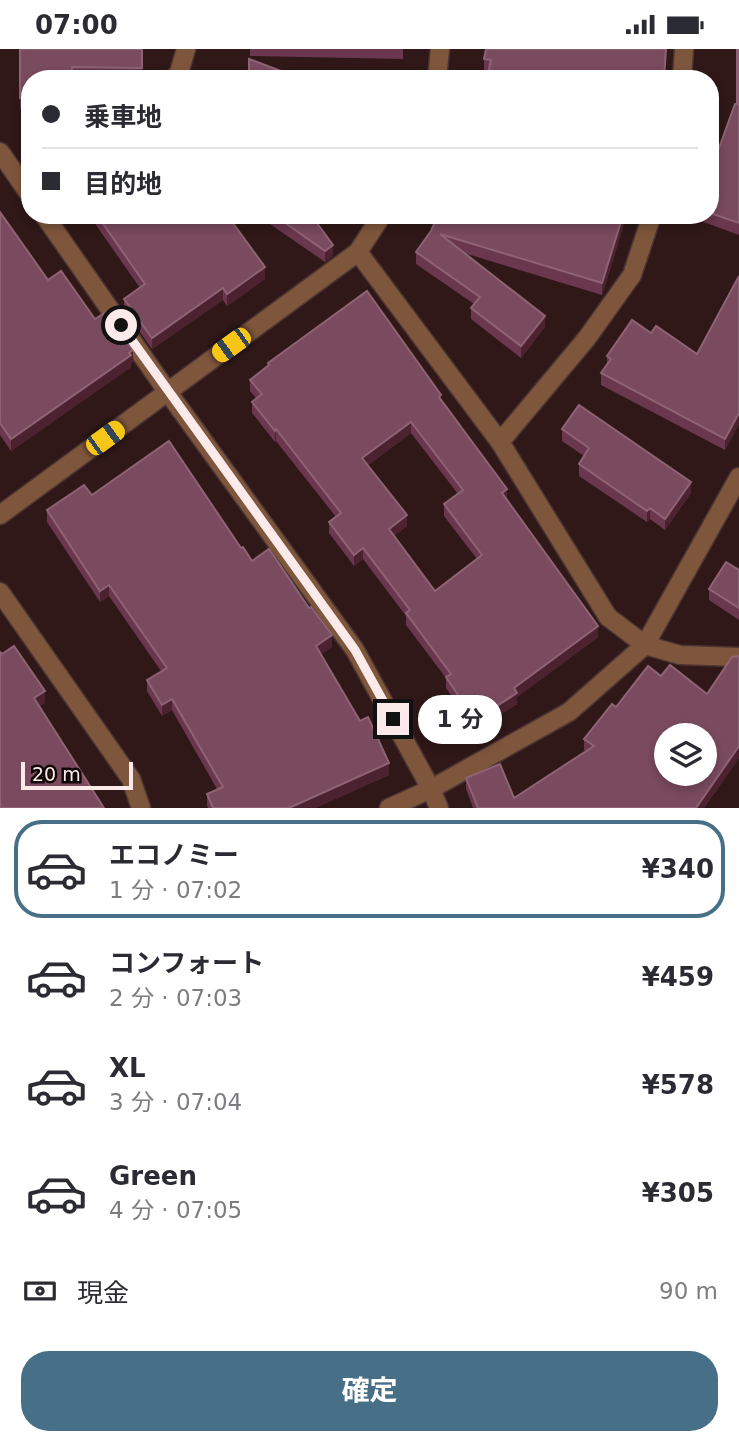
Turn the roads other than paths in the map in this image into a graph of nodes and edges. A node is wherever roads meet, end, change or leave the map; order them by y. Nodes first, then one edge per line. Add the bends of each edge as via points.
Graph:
1 (186, 49) edge
2 (440, 49) edge
3 (684, 49) edge
4 (180, 70) edge
5 (438, 70) edge
6 (683, 70) edge
7 (0, 152) edge
8 (21, 182) edge
9 (50, 224) edge
10 (376, 224) edge
11 (649, 224) edge
12 (358, 252) junction
13 (167, 391) junction
14 (500, 442) junction
15 (739, 477) edge
16 (0, 515) edge
17 (0, 592) edge
18 (645, 645) junction
19 (739, 657) edge
20 (431, 789) junction
21 (141, 808) edge
22 (389, 808) edge
23 (439, 808) edge

1 - 4 street
2 - 5 street
3 - 6 street
7 - 8 street
9 - 13 street
10 - 12 street
11 - 14 street via 632,275 587,338
12 - 13 street
12 - 14 street
13 - 16 street
13 - 20 street via 355,650
14 - 18 street via 608,617
15 - 18 street
17 - 21 street via 131,779
18 - 19 street via 680,655
18 - 20 street via 569,712
20 - 22 street
20 - 23 street

